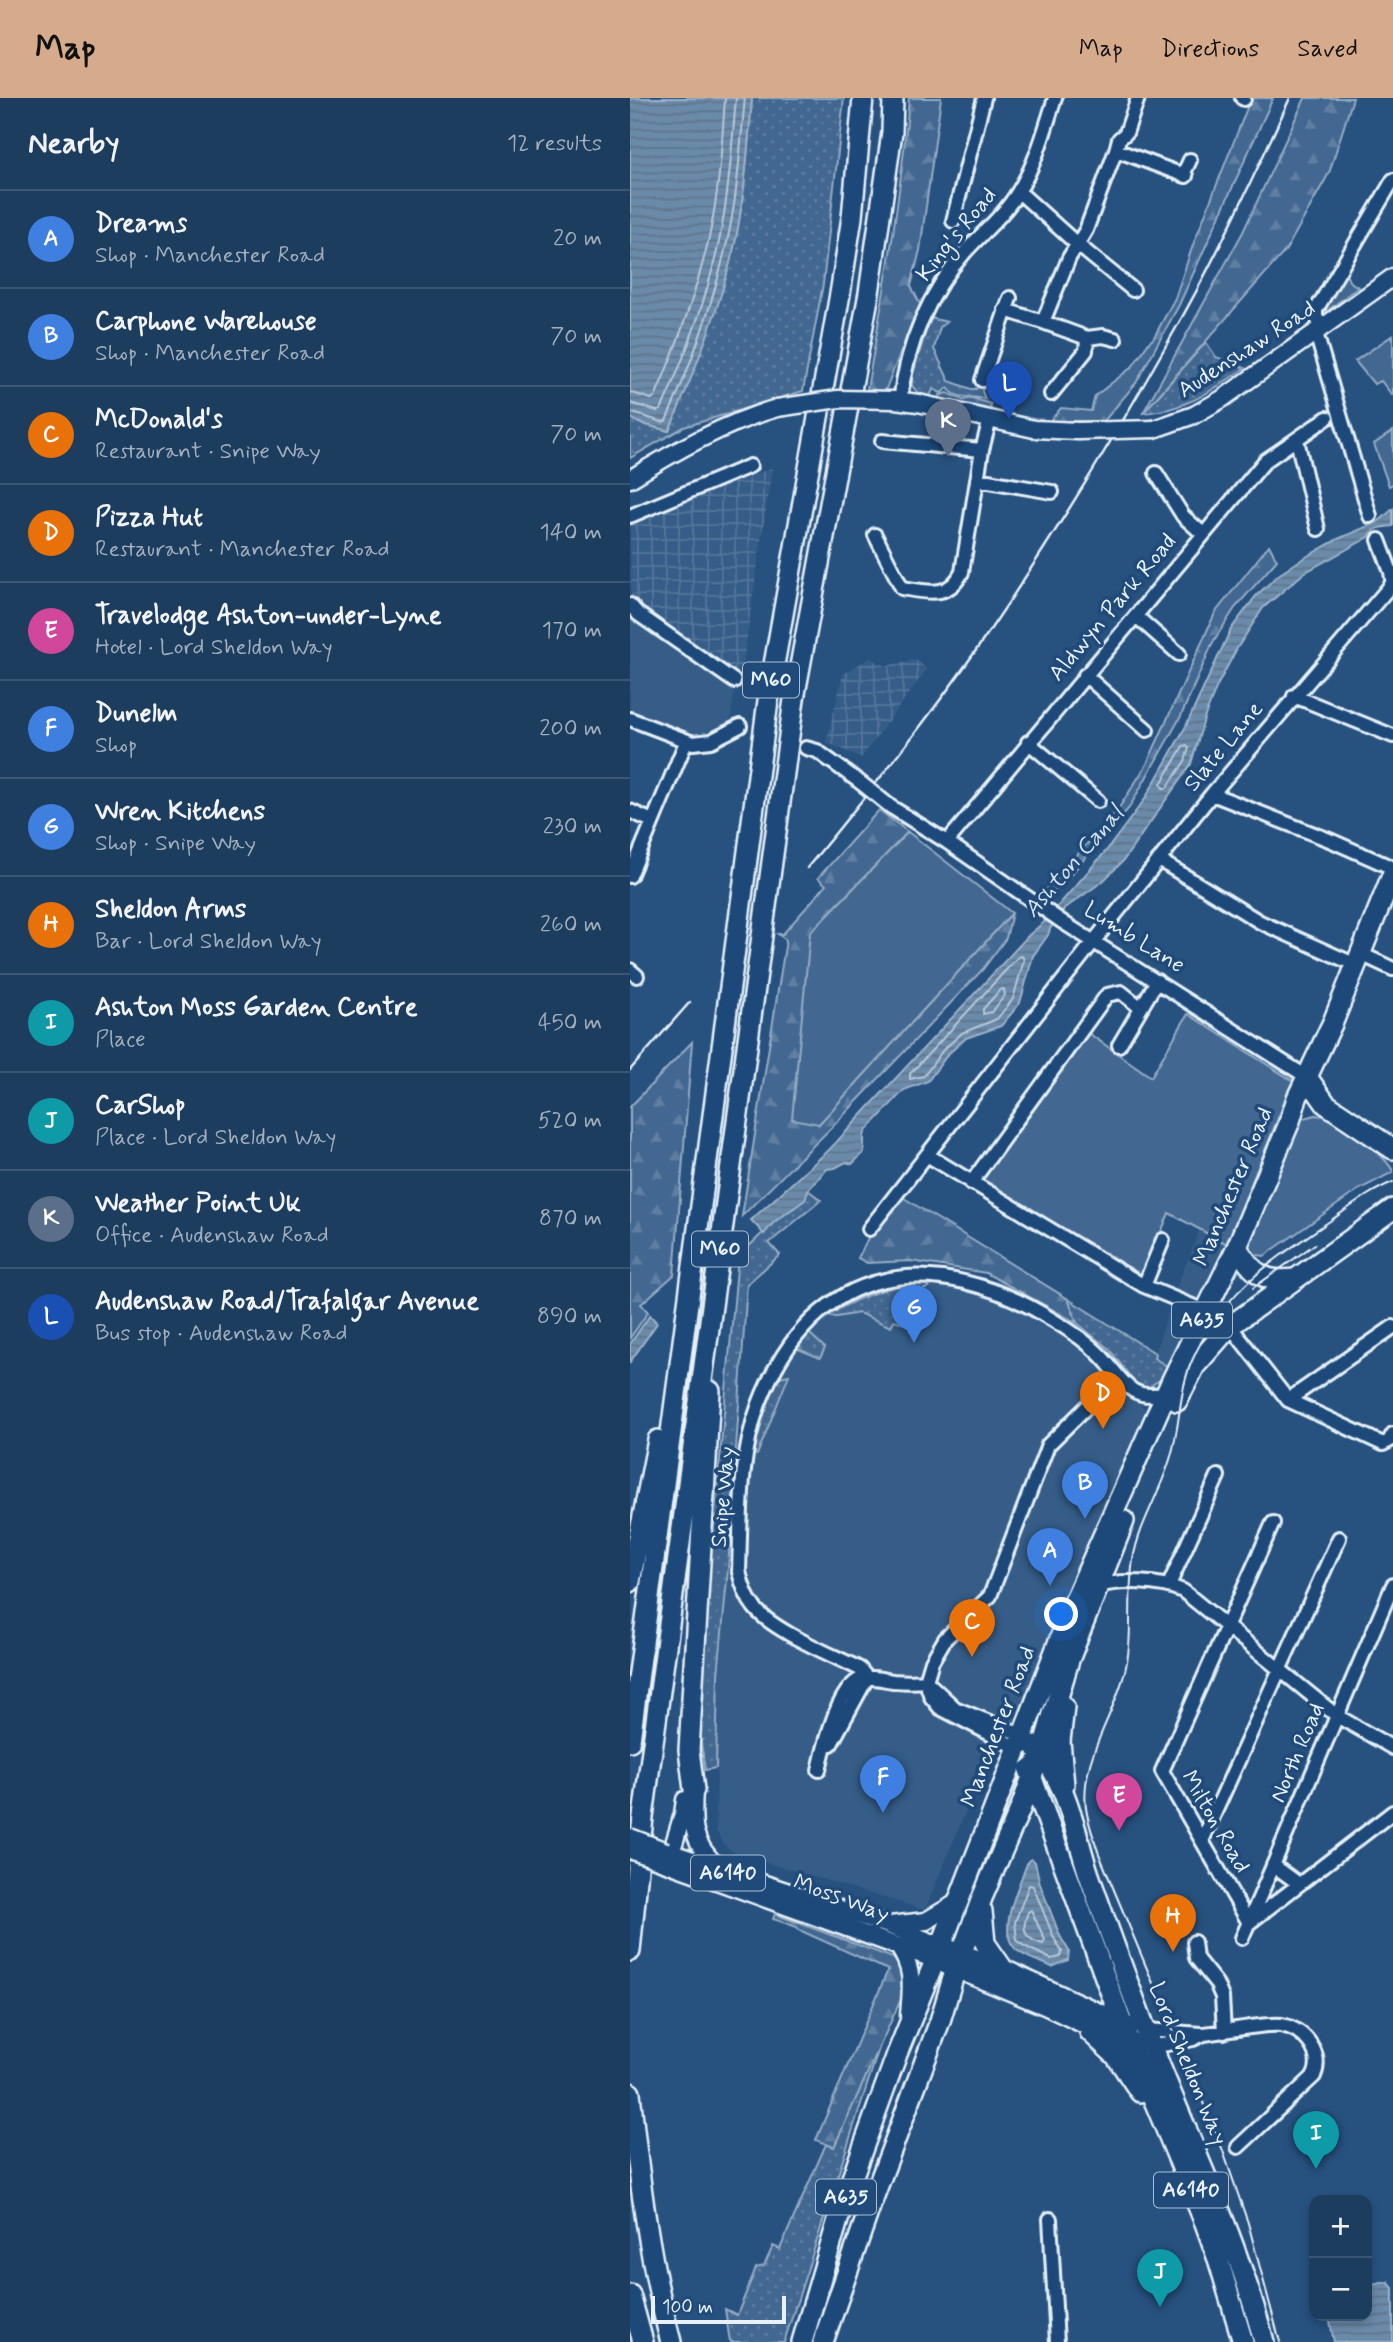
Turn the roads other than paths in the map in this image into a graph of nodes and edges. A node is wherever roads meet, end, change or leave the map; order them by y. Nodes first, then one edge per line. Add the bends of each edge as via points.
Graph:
1 (863, 98) edge
2 (893, 98) edge
3 (984, 98) edge
4 (1055, 98) edge
5 (1138, 98) edge
6 (1114, 155) junction
7 (1190, 160) dead end
8 (1393, 180) edge
9 (1019, 192) junction
10 (953, 221) dead end
11 (1078, 245) junction
12 (1393, 277) edge
13 (1133, 290) dead end
14 (1044, 322) junction
15 (1319, 330) junction
16 (1087, 338) junction
17 (1115, 339) dead end
18 (982, 380) dead end
19 (1051, 394) dead end
20 (897, 401) junction
21 (1327, 418) dead end
22 (990, 419) junction
23 (1297, 440) junction
24 (882, 441) dead end
25 (982, 450) junction
26 (750, 466) dead end
27 (1156, 473) dead end
28 (630, 479) edge
29 (977, 479) junction
30 (1052, 492) dead end
31 (630, 516) edge
32 (1370, 516) dead end
33 (1318, 529) dead end
34 (1203, 534) junction
35 (875, 535) dead end
36 (1379, 540) dead end
37 (1392, 578) edge
38 (630, 605) edge
39 (1136, 616) junction
40 (1179, 654) dead end
41 (1085, 675) junction
42 (734, 681) dead end
43 (1294, 696) junction
44 (630, 719) edge
45 (740, 726) dead end
46 (1147, 730) dead end
47 (1393, 736) edge
48 (686, 742) junction
49 (1028, 742) junction
50 (806, 748) dead end
51 (1212, 794) junction
52 (1098, 801) dead end
53 (630, 811) edge
54 (652, 821) junction
55 (947, 842) junction
56 (1159, 860) junction
57 (1393, 871) edge
58 (630, 876) edge
59 (1094, 941) junction
60 (1358, 959) junction
61 (1393, 969) edge
62 (1157, 981) junction
63 (1142, 1007) junction
64 (1119, 1045) dead end
65 (1307, 1077) junction
66 (1326, 1104) junction
67 (1290, 1121) junction
68 (1393, 1149) edge
69 (927, 1155) junction
70 (971, 1183) junction
71 (1393, 1209) edge
72 (869, 1229) dead end
73 (1163, 1240) dead end
74 (1237, 1247) junction
75 (694, 1264) junction
76 (1295, 1279) junction
77 (1144, 1286) junction
78 (713, 1306) junction
79 (1207, 1312) junction
80 (1230, 1326) junction
81 (1393, 1327) edge
82 (1117, 1377) junction
83 (1166, 1393) junction
84 (1288, 1399) junction
85 (1391, 1437) edge
86 (1218, 1476) dead end
87 (1273, 1523) dead end
88 (1339, 1538) dead end
89 (1111, 1551) junction
90 (1121, 1582) junction
91 (630, 1583) edge
92 (1170, 1585) junction
93 (1393, 1585) edge
94 (1096, 1587) junction
95 (1228, 1626) junction
96 (1069, 1660) junction
97 (1280, 1668) junction
98 (867, 1678) junction
99 (926, 1681) junction
100 (1063, 1706) joint
101 (1337, 1716) junction
102 (630, 1741) edge
103 (1027, 1744) junction
104 (1393, 1748) edge
105 (1032, 1775) junction
106 (690, 1790) junction
107 (1065, 1793) junction
108 (1393, 1812) edge
109 (630, 1837) edge
110 (1202, 1841) junction
111 (630, 1850) edge
112 (667, 1857) junction
113 (1273, 1865) junction
114 (723, 1871) junction
115 (1299, 1884) junction
116 (982, 1898) junction
117 (958, 1902) junction
118 (1249, 1923) junction
119 (888, 1925) junction
120 (1242, 1938) dead end
121 (1194, 1942) dead end
122 (898, 1945) junction
123 (630, 1951) edge
124 (938, 1953) junction
125 (959, 1961) junction
126 (1004, 1970) junction
127 (1108, 1984) junction
128 (1079, 2013) junction
129 (909, 2022) junction
130 (1224, 2032) junction
131 (1138, 2038) junction
132 (630, 2094) edge
133 (1169, 2140) junction
134 (1238, 2147) dead end
135 (1050, 2219) dead end
136 (630, 2295) edge
137 (827, 2340) edge
138 (643, 2342) edge
139 (671, 2342) edge
140 (802, 2342) edge
141 (1057, 2342) edge
142 (1243, 2342) edge
143 (1264, 2342) edge

1 - 75 highway, M60 via 841,289 769,693
2 - 78 highway, M60 via 892,132 856,369 794,699
3 - 10 street
4 - 9 street, King's Road
5 - 6 street
6 - 7 street via 1185,175
6 - 11 street
8 - 15 street via 1316,310
9 - 11 street
9 - 20 street, King's Road via 945,276 910,345
11 - 13 street
11 - 14 street
12 - 15 main road, Audenshaw Road
14 - 16 street
14 - 18 street via 1008,304
15 - 22 main road, Audenshaw Road, bridge via 1222,399 1154,429 1034,429
15 - 32 street
16 - 17 street
16 - 19 street via 1086,351
20 - 22 main road, Audenshaw Road
20 - 28 main road, Audenshaw Road, bridge via 838,400 753,415
21 - 23 street, Aldwyn Park Road
22 - 25 street
23 - 33 street
23 - 34 street, Aldwyn Park Road via 1265,461
24 - 25 street
25 - 29 street
26 - 31 street
27 - 34 street via 1183,516
29 - 30 street
29 - 35 street via 962,572 957,584 946,592 902,588
34 - 39 street, Aldwyn Park Road
36 - 37 street
37 - 43 street, Slate Lane
38 - 42 street
39 - 40 street
39 - 41 street, Aldwyn Park Road
41 - 46 street
41 - 49 street, Aldwyn Park Road
43 - 47 street
43 - 51 street, Slate Lane
44 - 48 street
45 - 48 street via 711,741
48 - 54 street
49 - 52 street
49 - 55 street, Aldwyn Park Road
50 - 55 street, Lumb Lane, bridge via 817,751
51 - 56 street, Slate Lane
51 - 57 street via 1332,841
53 - 54 street
54 - 58 street
55 - 59 street, Lumb Lane
56 - 59 street, Slate Lane
56 - 60 street via 1260,922
57 - 60 highway, Manchester Road / A635
59 - 62 street, Lumb Lane
59 - 69 street, Slate Lane
60 - 61 street
60 - 65 highway, Manchester Road / A635
62 - 63 street
62 - 65 street, Lumb Lane
63 - 64 street
63 - 70 street via 1121,992 1107,995
65 - 66 highway, Lumb Lane
65 - 67 highway, Manchester Road / A635
66 - 67 highway
66 - 68 highway, Lumb Lane
67 - 74 highway, Manchester Road / A635
69 - 70 street
69 - 72 street, Slate Lane
70 - 77 street
71 - 76 highway, A635
73 - 77 street
74 - 76 highway via 1261,1276
74 - 79 highway, Manchester Road / A635
75 - 91 highway, M60 via 677,1321
75 - 102 highway, M60
76 - 80 highway, A635
77 - 79 street
78 - 106 highway, M60
78 - 123 highway, M60 via 646,1790
79 - 80 highway
79 - 83 highway, Manchester Road / A635
80 - 84 street
80 - 89 highway, Manchester Road / A635 via 1186,1381
81 - 84 street
82 - 83 street, Snipe Way via 1136,1392 1150,1396
82 - 98 street, Snipe Way via 1095,1350 1043,1314 990,1291 937,1276 897,1277 860,1286 820,1312 799,1335 770,1379 747,1446 739,1572 758,1612 860,1669
82 - 99 street via 1048,1445 990,1596 945,1639
83 - 103 highway, Manchester Road / A635 via 1076,1597
84 - 85 street via 1383,1444
86 - 92 street
87 - 95 street
88 - 97 street
89 - 90 street via 1112,1572
89 - 94 highway, Manchester Road / A635
90 - 92 street
90 - 94 street
92 - 95 street
93 - 101 street, North Road
94 - 96 highway, Manchester Road / A635
95 - 97 street
95 - 110 street, Milton Road via 1162,1771
96 - 100 main road
96 - 103 highway, Manchester Road
97 - 101 street
97 - 110 street
98 - 98 street via 842,1721 819,1770 834,1716 851,1687
98 - 99 street, Snipe Way
99 - 103 street via 955,1708
100 - 107 highway via 1060,1741
101 - 104 street
101 - 113 street, North Road
103 - 105 highway, Manchester Road / A635
103 - 107 highway, Lord Sheldon Way / A6140
103 - 117 highway, Manchester Road / A635
105 - 116 highway, Manchester Road / A635
105 - 127 highway, Lord Sheldon Way / A6140
106 - 112 main road
106 - 114 main road via 696,1840
107 - 131 highway, Lord Sheldon Way / A6140
108 - 115 street
109 - 112 main road, Moss Way / A6140, bridge
110 - 118 street, Milton Road
111 - 112 main road, Moss Way / A6140, bridge
112 - 114 main road, Moss Way / A6140
112 - 122 main road, Moss Way / A6140
113 - 115 street
113 - 118 street, North Road
114 - 119 main road, Moss Way / A6140
115 - 118 street
116 - 125 highway, Manchester Road / A635
116 - 126 highway via 985,1942
117 - 119 main road via 926,1921
117 - 124 highway, Manchester Road / A635
118 - 120 street, North Road
119 - 124 main road, Moss Way / A6140
121 - 130 street via 1196,1958 1222,1997
122 - 124 main road, Moss Way / A6140
122 - 129 main road via 912,1974
124 - 125 highway, Moss Way / A6140
124 - 129 highway, Manchester Road / A635
125 - 126 highway, Lord Sheldon Way / A6140
125 - 128 highway, Lord Sheldon Way / A6140
125 - 137 highway, Manchester Road / A635
126 - 128 highway, Lord Sheldon Way / A6140
127 - 128 highway via 1099,1999
127 - 131 highway, Lord Sheldon Way / A6140
128 - 131 highway, Lord Sheldon Way / A6140
128 - 133 highway via 1130,2074
129 - 140 highway, Manchester Road / A635 via 844,2203
130 - 131 street via 1193,2039
130 - 134 street via 1279,2025 1290,2028 1314,2048 1318,2067 1314,2077
131 - 133 highway, Lord Sheldon Way / A6140
131 - 143 highway, Lord Sheldon Way / A6140 via 1187,2129 1240,2265
132 - 139 highway via 641,2201
133 - 142 highway, Lord Sheldon Way / A6140 via 1219,2262
135 - 141 street
136 - 138 highway

